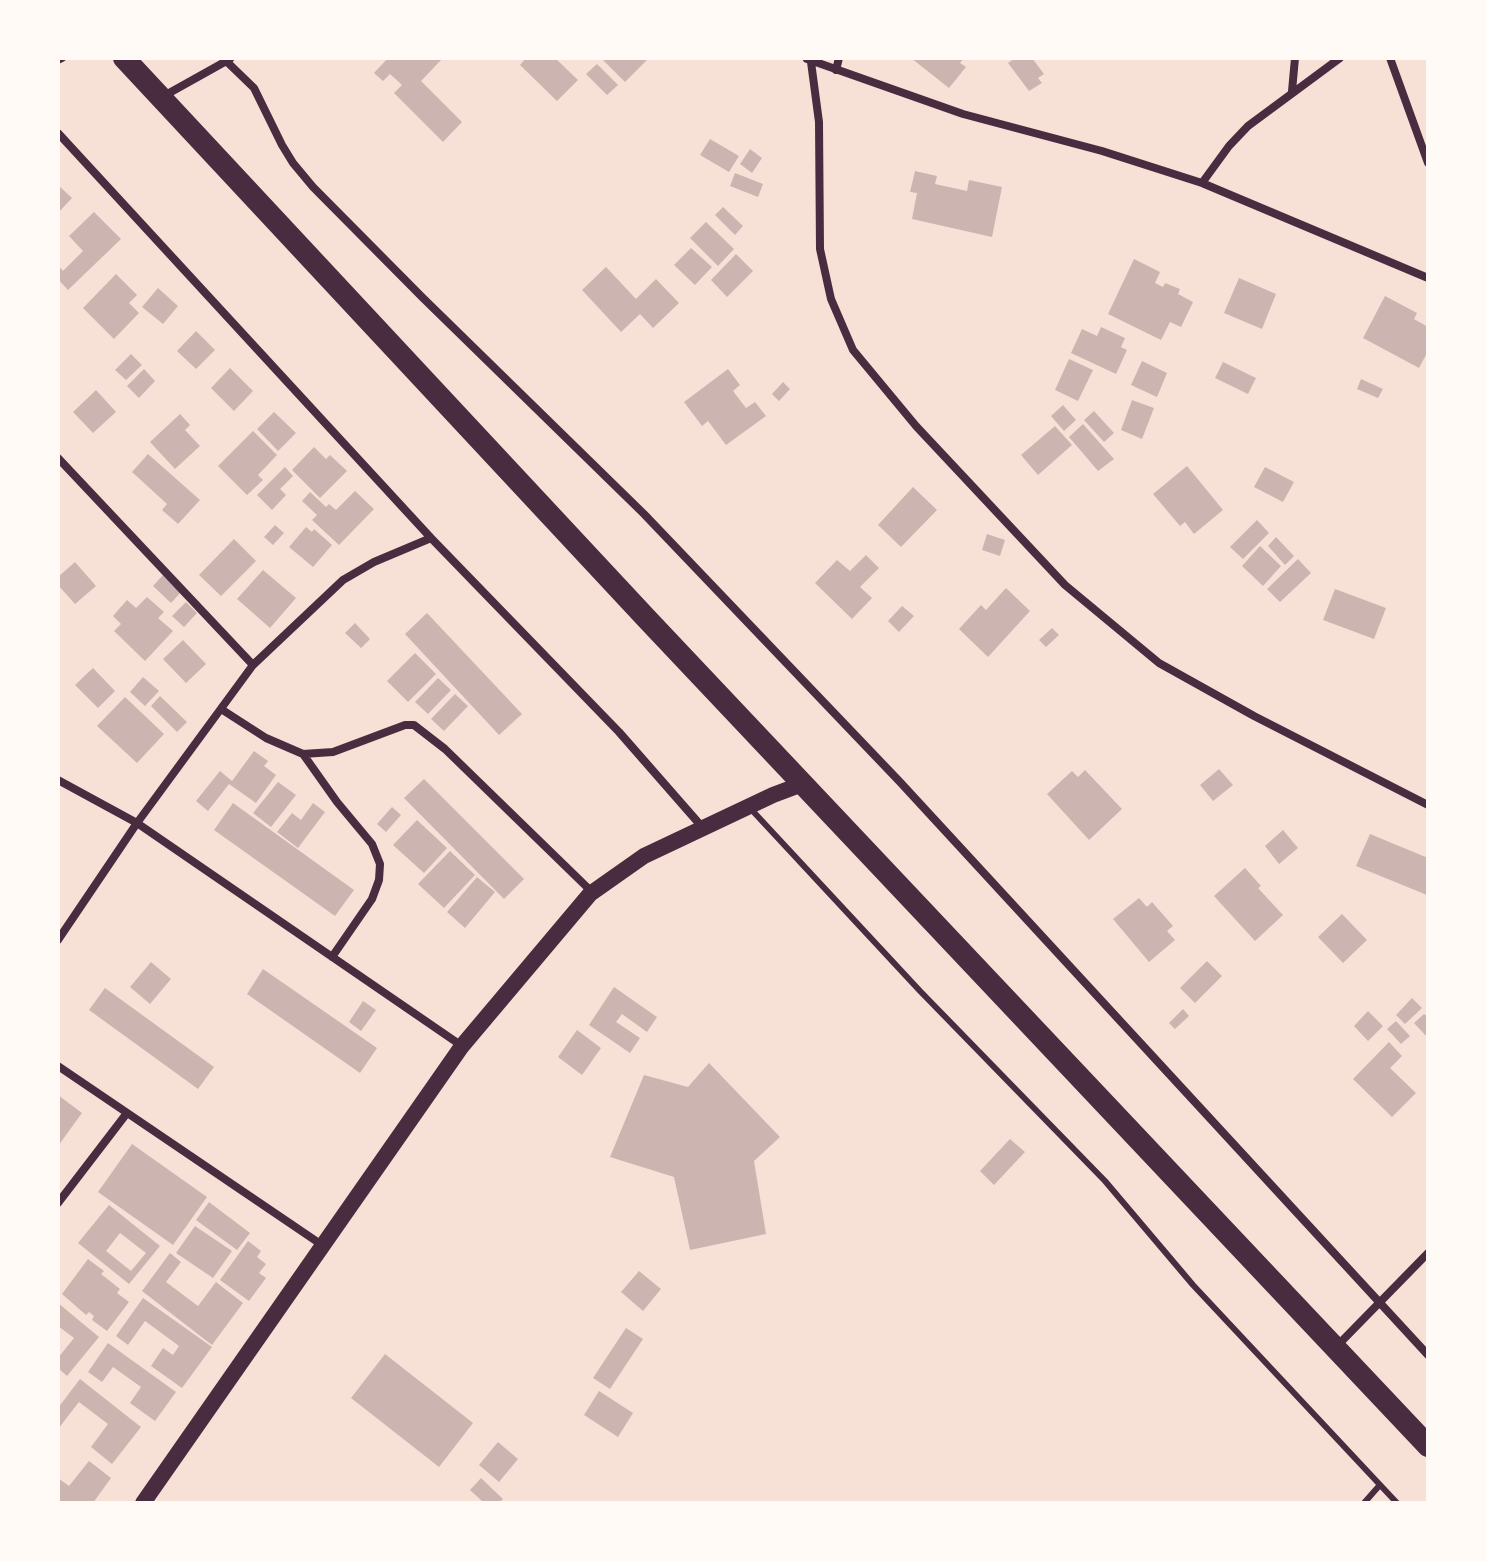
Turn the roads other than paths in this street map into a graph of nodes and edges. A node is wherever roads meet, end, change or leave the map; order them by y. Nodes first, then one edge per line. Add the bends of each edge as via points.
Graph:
1 (124, 58) edge
2 (839, 58) edge
3 (1295, 58) edge
4 (1340, 58) edge
5 (1390, 58) edge
6 (227, 59) edge
7 (808, 60) edge
8 (836, 70) junction
9 (1292, 91) junction
10 (161, 98) junction
11 (58, 133) edge
12 (1428, 163) edge
13 (1202, 183) junction
14 (1428, 278) edge
15 (58, 458) edge
16 (431, 538) junction
17 (253, 665) junction
18 (221, 709) junction
19 (303, 754) junction
20 (58, 780) edge
21 (805, 783) junction
22 (1428, 805) edge
23 (749, 807) junction
24 (137, 823) junction
25 (703, 828) junction
26 (593, 892) junction
27 (58, 940) edge
28 (332, 957) junction
29 (462, 1046) junction
30 (58, 1066) edge
31 (127, 1113) junction
32 (58, 1203) edge
33 (324, 1247) junction
34 (1428, 1253) edge
35 (1379, 1303) junction
36 (1335, 1347) junction
37 (1428, 1355) edge
38 (1428, 1446) edge
39 (1379, 1486) junction
40 (143, 1503) edge
41 (1364, 1503) edge
42 (1397, 1503) edge

1 - 10 highway
2 - 8 street
3 - 9 street
4 - 9 street
5 - 12 street
6 - 10 street
6 - 35 street via 254,88 282,145 313,187 644,514 900,782
7 - 8 street
7 - 22 street via 819,122 820,249 831,299 853,350 907,416 1065,585 1159,663
8 - 13 street via 963,114
9 - 13 street via 1248,126
10 - 21 highway
11 - 16 street
13 - 14 street
15 - 17 street
16 - 17 street via 343,580
16 - 25 street via 619,732
17 - 18 street
18 - 19 street
18 - 24 street
19 - 26 street via 333,752 414,725
19 - 28 street via 372,844 380,864 372,899
20 - 24 street
21 - 23 main road
21 - 36 highway
23 - 25 main road
23 - 39 lane via 1105,1181 1193,1285
24 - 27 street
24 - 28 street
25 - 26 main road via 644,856
26 - 29 main road
28 - 29 street
29 - 33 main road
30 - 31 street
31 - 32 street
31 - 33 street
33 - 40 main road
34 - 35 street
35 - 36 street
35 - 37 street
36 - 38 highway
39 - 41 lane
39 - 42 lane

